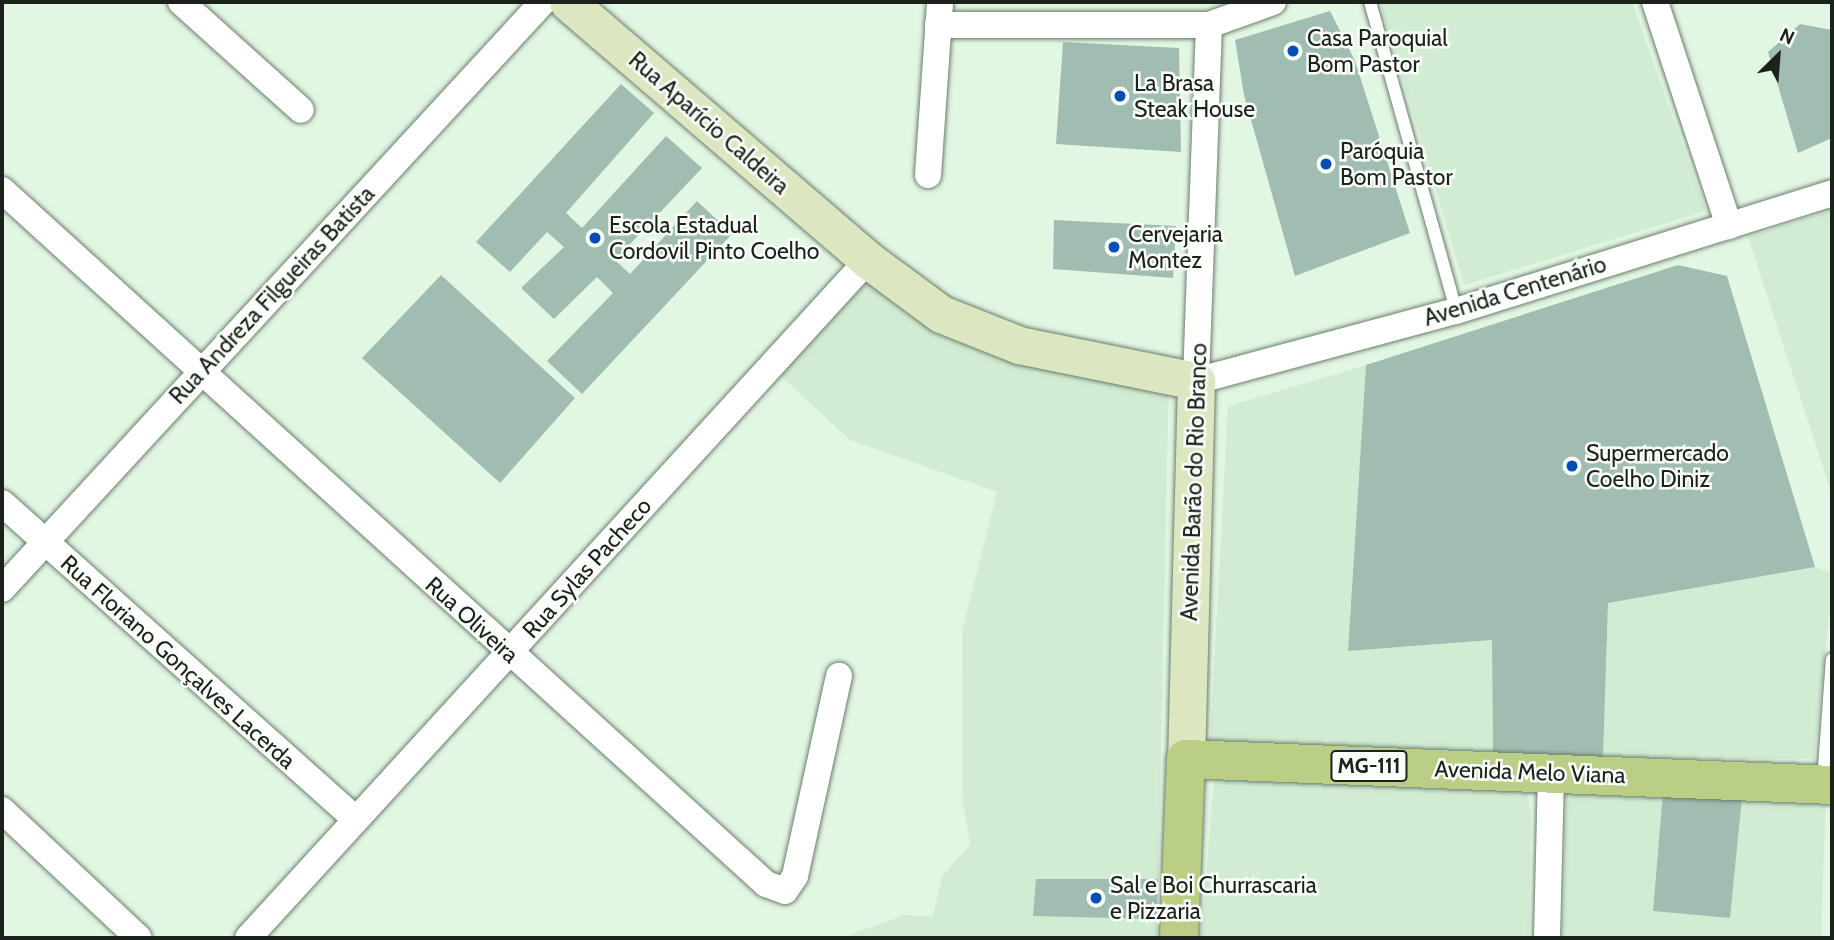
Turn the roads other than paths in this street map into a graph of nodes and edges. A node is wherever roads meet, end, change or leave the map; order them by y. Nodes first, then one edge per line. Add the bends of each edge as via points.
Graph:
1 (181, 2) edge
2 (543, 2) edge
3 (568, 2) edge
4 (1273, 2) edge
5 (1370, 2) edge
6 (1655, 2) edge
7 (939, 14) edge
8 (1209, 25) junction
9 (301, 110) dead end
10 (928, 175) dead end
11 (2, 190) edge
12 (1832, 193) edge
13 (1729, 226) junction
14 (868, 260) junction
15 (1456, 311) junction
16 (201, 373) junction
17 (1196, 381) junction
18 (2, 503) edge
19 (43, 541) junction
20 (2, 589) edge
21 (509, 654) junction
22 (1832, 659) edge
23 (839, 677) dead end
24 (1186, 759) junction
25 (1551, 772) junction
26 (1827, 785) edge
27 (2, 810) edge
28 (355, 819) junction
29 (139, 938) edge
30 (248, 938) edge
31 (1179, 938) edge
32 (1547, 938) edge

1 - 9 street
2 - 16 street, Rua Andreza Filgueiras Batista
3 - 14 street, Rua Aparício Caldeira
4 - 8 street
5 - 15 lane
6 - 13 street
7 - 8 street
7 - 10 street
8 - 17 street, Avenida Barão do Rio Branco
11 - 16 street, Rua Oliveira
12 - 13 street, Avenida Centenário
13 - 15 street, Avenida Centenário
14 - 17 street, Rua Aparício Caldeira via 941,314 1018,345
14 - 21 street, Rua Sylas Pacheco
15 - 17 street, Avenida Centenário
16 - 19 street, Rua Andreza Filgueiras Batista
16 - 21 street, Rua Oliveira
17 - 24 street, Avenida Barão do Rio Branco
18 - 19 street, Rua Floriano Gonçalves Lacerda
19 - 20 street, Rua Andreza Filgueiras Batista
19 - 28 street, Rua Floriano Gonçalves Lacerda
21 - 23 street, Rua Oliveira via 766,884 785,891 795,876
21 - 28 street, Rua Sylas Pacheco
22 - 26 lane
24 - 25 main road, Avenida Melo Viana / MG-111
24 - 31 main road, Avenida Barão do Rio Branco
25 - 26 main road, Avenida Melo Viana / MG-111
25 - 32 street
27 - 29 street
28 - 30 street, Rua Sylas Pacheco

